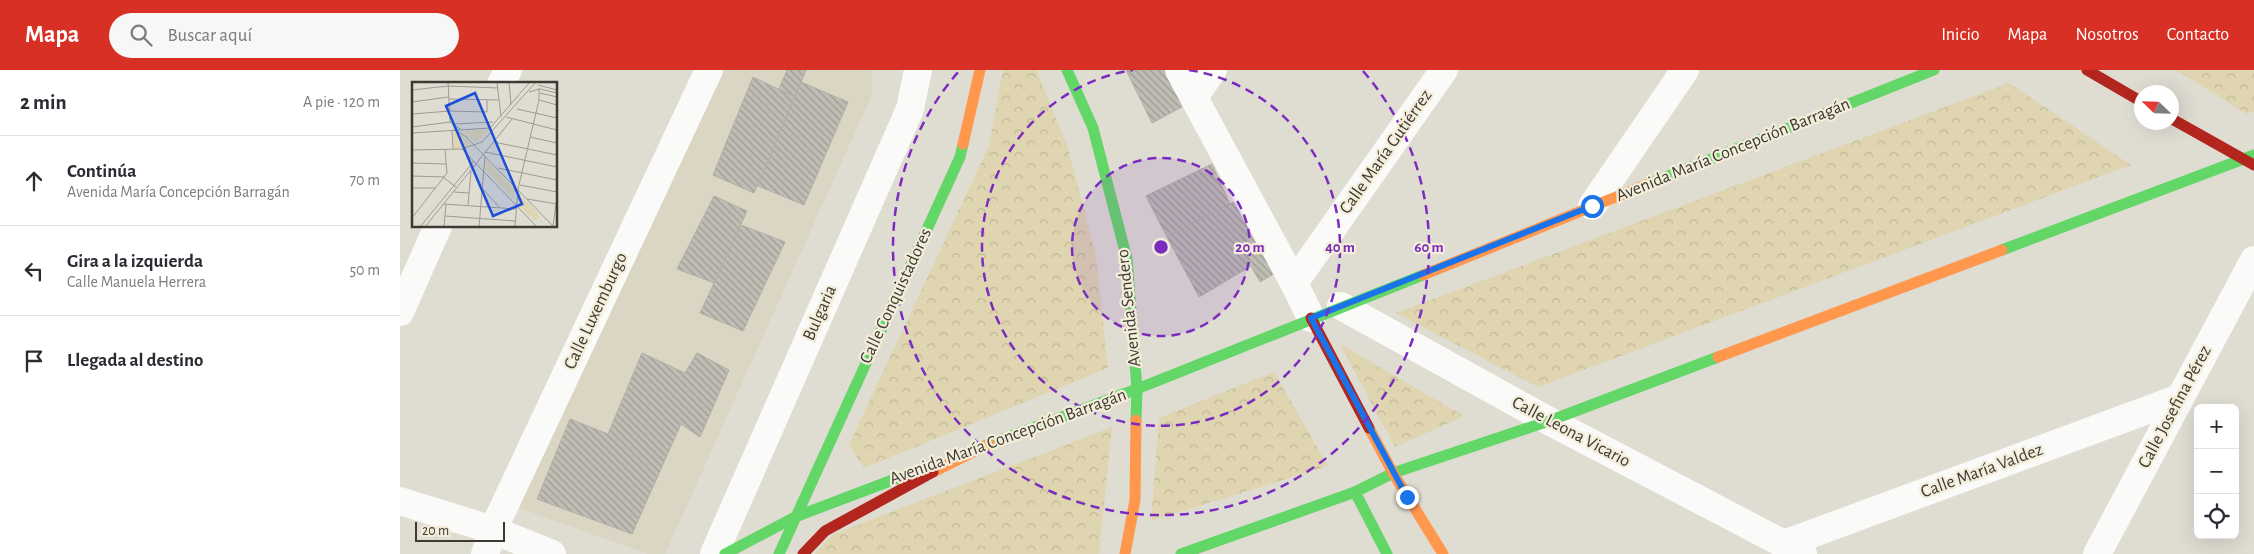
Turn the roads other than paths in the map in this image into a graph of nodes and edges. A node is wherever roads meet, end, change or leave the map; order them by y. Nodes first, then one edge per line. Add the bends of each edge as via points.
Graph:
1 (508, 70) edge
2 (709, 70) edge
3 (918, 70) edge
4 (980, 70) edge
5 (1067, 70) edge
6 (1180, 70) edge
7 (1213, 70) edge
8 (1444, 70) edge
9 (1685, 70) edge
10 (1934, 70) edge
11 (2087, 70) edge
12 (502, 82) edge
13 (1194, 97) junction
14 (2134, 97) edge
15 (2179, 123) edge
16 (2251, 160) edge
17 (1592, 206) junction
18 (437, 228) edge
19 (2254, 260) edge
20 (1294, 283) junction
21 (1341, 306) junction
22 (400, 312) edge
23 (1311, 318) junction
24 (1137, 388) junction
25 (2180, 398) junction
26 (1549, 422) junction
27 (988, 444) junction
28 (1393, 473) junction
29 (1355, 492) junction
30 (400, 501) edge
31 (795, 517) junction
32 (489, 542) edge
33 (1793, 549) edge
34 (552, 554) edge
35 (714, 554) edge
36 (725, 554) edge
37 (779, 554) edge
38 (803, 554) edge
39 (1125, 554) edge
40 (1181, 554) edge
41 (1387, 554) edge
42 (1443, 554) edge
43 (2097, 554) edge

1 - 12 street
2 - 32 street, Calle Luxemburgo
3 - 35 street, Bulgaria via 910,109
4 - 31 street, Calle Conquistadores via 960,157
5 - 24 street, Avenida Sendero via 1092,128 1127,259
6 - 13 street
7 - 13 street
8 - 20 street, Calle María Gutiérrez
9 - 17 street
10 - 17 street, Avenida María Concepción Barragán
11 - 14 street
13 - 20 street
15 - 16 street
16 - 26 street
17 - 21 street, Avenida María Concepción Barragán
18 - 22 street
19 - 25 street, Calle Josefina Pérez
20 - 23 street
21 - 23 street, Avenida María Concepción Barragán
21 - 26 street, Calle Leona Vicario
23 - 24 street, Avenida María Concepción Barragán
23 - 28 street
24 - 27 street, Avenida María Concepción Barragán
24 - 39 street, Avenida Sendero via 1135,500
25 - 33 street, Calle María Valdez
25 - 43 street, Calle Josefina Pérez
26 - 28 street
26 - 33 street, Calle Leona Vicario
27 - 31 street, Avenida María Concepción Barragán
27 - 38 street via 825,531
28 - 29 street
28 - 42 street
29 - 40 street
29 - 41 street
30 - 32 street
31 - 36 street, Avenida María Concepción Barragán
31 - 37 street, Calle Conquistadores
32 - 34 street

